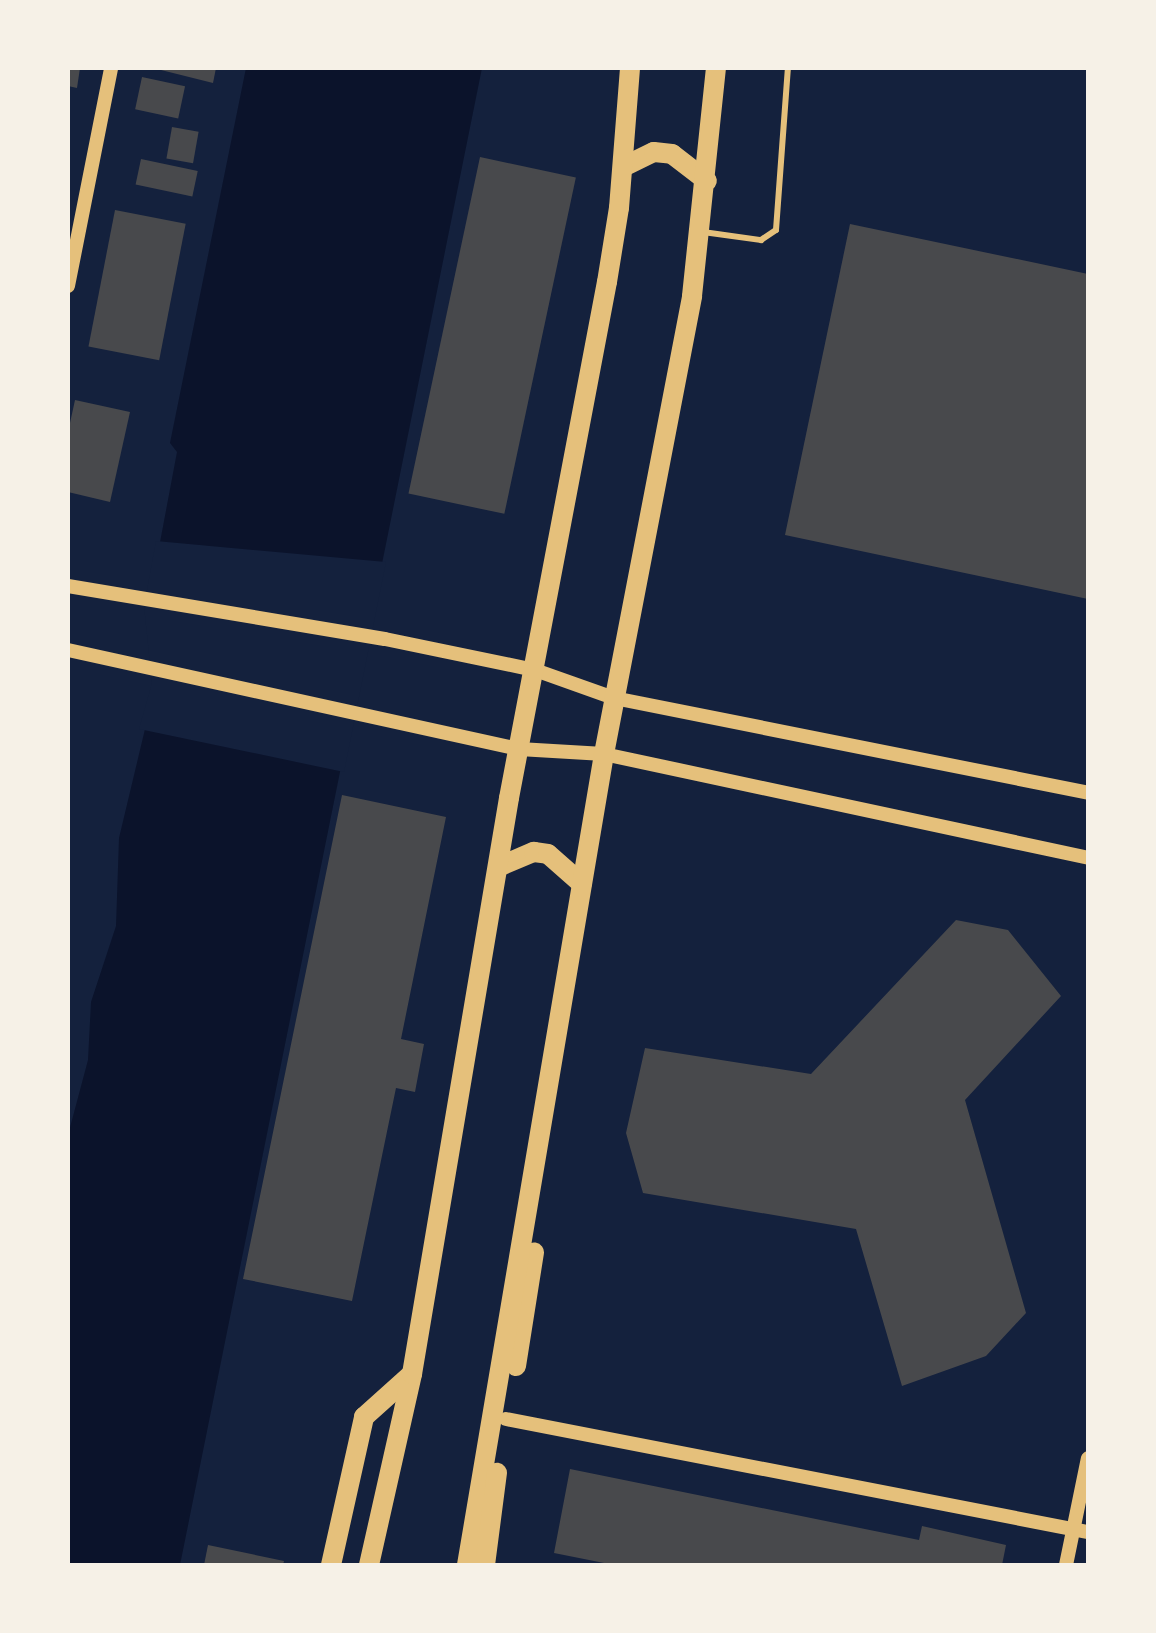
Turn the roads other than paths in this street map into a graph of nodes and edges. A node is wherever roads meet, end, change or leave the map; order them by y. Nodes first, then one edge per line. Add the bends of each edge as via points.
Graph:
1 (111, 68) edge
2 (630, 68) edge
3 (716, 68) edge
4 (788, 68) edge
5 (623, 167) junction
6 (707, 181) junction
7 (701, 231) junction
8 (68, 286) edge
9 (68, 586) edge
10 (68, 650) edge
11 (535, 670) junction
12 (614, 698) junction
13 (519, 749) junction
14 (604, 754) junction
15 (1088, 793) edge
16 (1088, 858) edge
17 (498, 867) junction
18 (582, 884) junction
19 (536, 1176) junction
20 (412, 1374) junction
21 (506, 1419) junction
22 (1088, 1458) edge
23 (1081, 1530) edge
24 (331, 1565) edge
25 (369, 1565) edge
26 (467, 1565) edge
27 (485, 1565) edge
28 (1066, 1565) edge

1 - 8 street
2 - 5 main road
3 - 6 main road
4 - 7 lane via 776,230 761,240
5 - 6 main road via 654,152 672,154
5 - 11 main road via 607,282
6 - 7 main road
7 - 12 main road
9 - 11 street
10 - 13 street
11 - 12 street
11 - 13 main road
12 - 14 main road
12 - 15 street
13 - 14 street
13 - 17 main road
14 - 16 street
14 - 18 main road
17 - 18 main road via 534,852 548,854
17 - 20 main road
18 - 19 main road
19 - 21 main road via 531,1288
19 - 26 main road
20 - 24 main road via 364,1417
20 - 25 main road
21 - 23 street
21 - 27 main road
22 - 23 street
23 - 28 street

